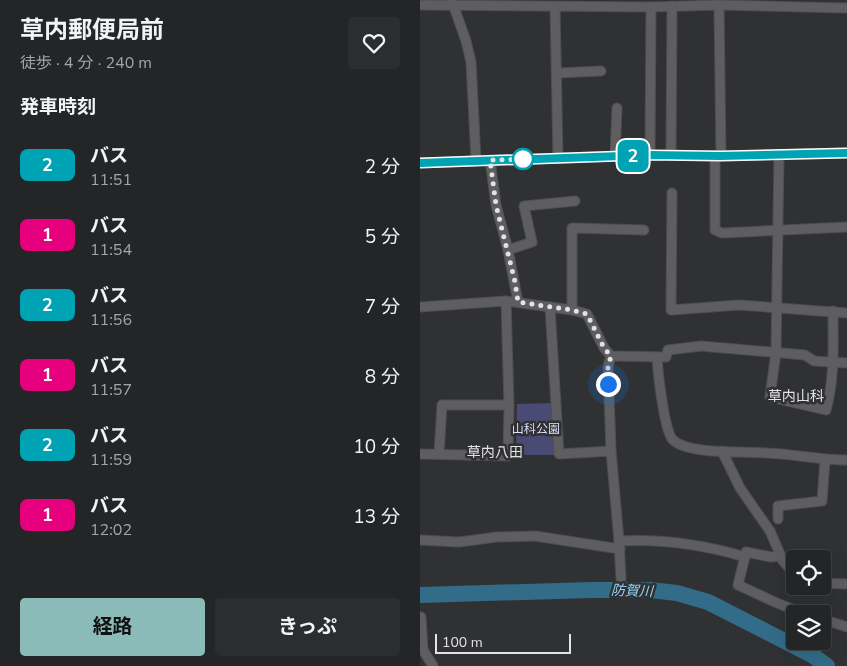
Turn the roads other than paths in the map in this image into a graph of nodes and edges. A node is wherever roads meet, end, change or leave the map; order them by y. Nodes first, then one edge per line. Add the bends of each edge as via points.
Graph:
1 (452, 3) edge
2 (753, 3) edge
3 (420, 5) edge
4 (719, 5) junction
5 (672, 6) junction
6 (555, 7) junction
7 (651, 7) junction
8 (847, 8) edge
9 (601, 71) dead end
10 (557, 74) junction
11 (617, 108) dead end
12 (847, 153) edge
13 (779, 154) junction
14 (650, 155) junction
15 (671, 155) junction
16 (615, 156) junction
17 (718, 156) junction
18 (558, 158) junction
19 (476, 160) junction
20 (490, 160) junction
21 (420, 163) edge
22 (672, 193) dead end
23 (575, 201) dead end
24 (847, 228) edge
25 (644, 230) dead end
26 (778, 230) junction
27 (508, 250) junction
28 (506, 301) junction
29 (518, 302) junction
30 (550, 307) junction
31 (420, 308) edge
32 (776, 308) junction
33 (572, 310) junction
34 (833, 311) junction
35 (847, 313) edge
36 (776, 352) junction
37 (611, 356) junction
38 (657, 358) junction
39 (834, 362) junction
40 (847, 363) edge
41 (509, 405) junction
42 (722, 451) junction
43 (612, 452) junction
44 (420, 454) edge
45 (439, 454) junction
46 (825, 460) junction
47 (847, 460) edge
48 (778, 519) dead end
49 (420, 540) edge
50 (620, 545) junction
51 (781, 556) junction
52 (745, 557) junction
53 (786, 563) edge
54 (621, 578) dead end
55 (831, 584) edge
56 (847, 584) edge
57 (786, 607) edge
58 (421, 617) edge
59 (831, 622) edge
60 (847, 627) edge
61 (433, 666) edge

1 - 3 street
1 - 6 street
1 - 19 street via 471,62
2 - 4 street
2 - 8 street
4 - 5 street
4 - 17 street
5 - 7 street
5 - 15 street
6 - 7 street
6 - 10 street
7 - 14 street
9 - 10 street
10 - 18 street
11 - 16 street
12 - 13 street
13 - 17 street
13 - 26 street
14 - 15 street
14 - 16 street
15 - 17 street
16 - 18 street
17 - 26 street via 715,230 722,233
18 - 20 street
19 - 20 street
19 - 21 street
20 - 27 street via 496,205
22 - 32 street via 671,310 739,305
23 - 27 street via 524,206 532,242
24 - 26 street
25 - 33 street via 572,228
26 - 32 street
27 - 29 street
28 - 29 street
28 - 31 street
28 - 41 street
29 - 30 street
30 - 33 street
30 - 43 street via 559,454
32 - 34 street
32 - 36 street
33 - 37 street via 587,314
34 - 35 street
34 - 39 street
36 - 38 street via 701,346 668,350 666,357
36 - 39 street via 805,354 814,362
36 - 39 street via 770,397 826,410
37 - 38 street
37 - 43 street via 608,367
38 - 42 street via 661,399 674,440 707,451
39 - 40 street
41 - 45 street via 442,405
41 - 45 street via 508,456
42 - 46 street
42 - 51 street via 740,488 770,531
43 - 50 street
44 - 45 street
46 - 47 street
46 - 48 street via 822,501 778,506
49 - 50 street via 459,542 535,536
50 - 52 street via 640,540 674,543
50 - 54 street
51 - 52 street via 746,552
51 - 53 street
52 - 57 street via 738,585
55 - 56 street
58 - 61 street via 423,650
59 - 60 street

